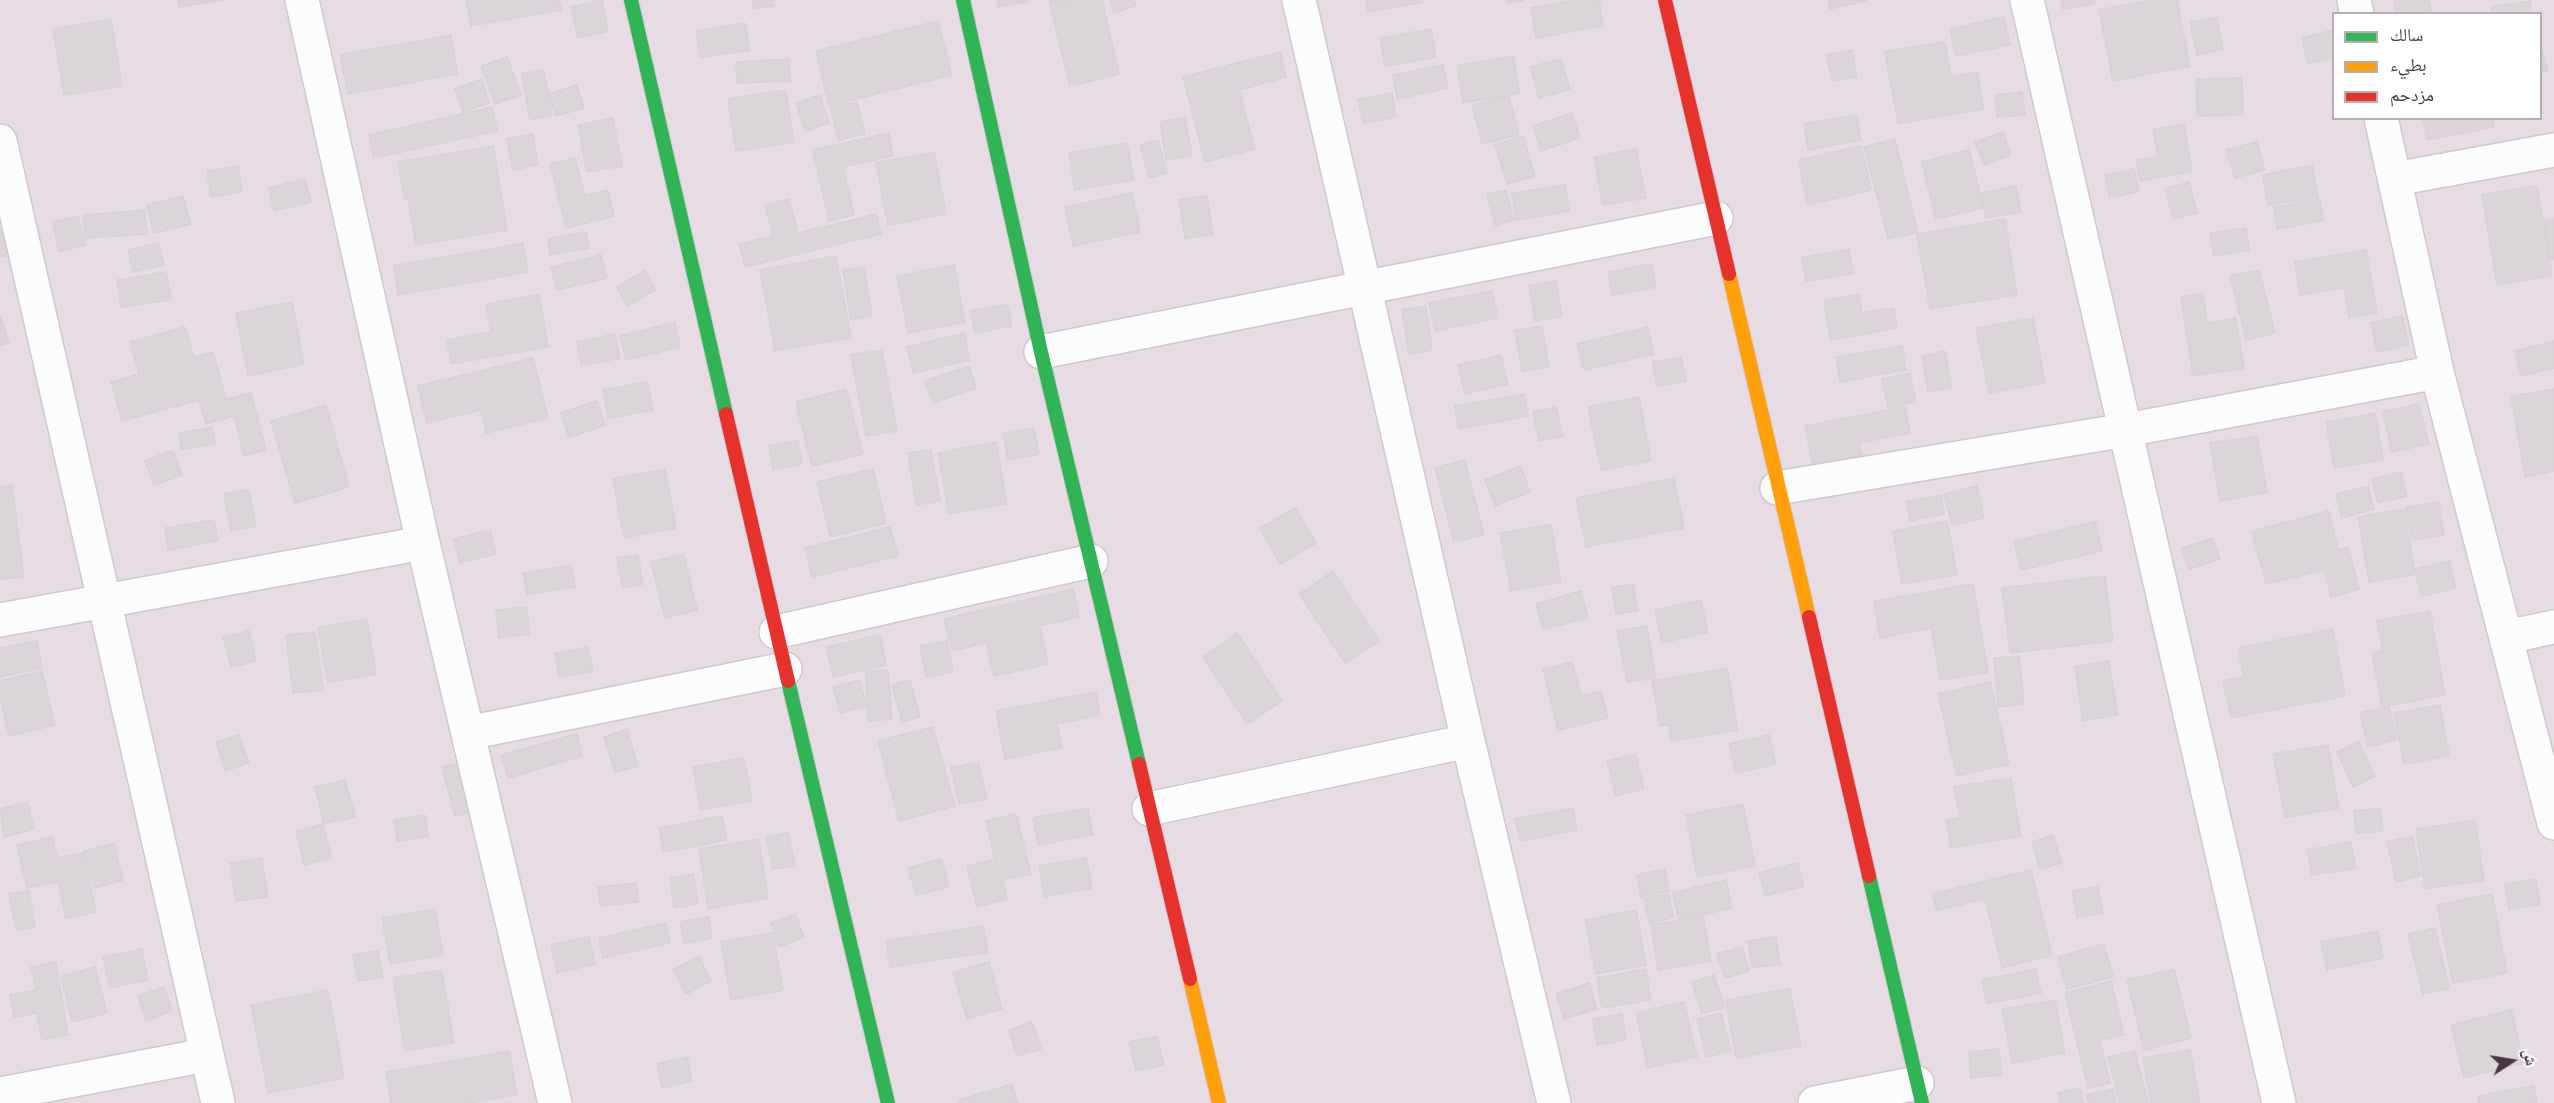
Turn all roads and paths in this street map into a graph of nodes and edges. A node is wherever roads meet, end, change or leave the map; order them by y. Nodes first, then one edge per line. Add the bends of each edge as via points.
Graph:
1 (302, 0) edge
2 (632, 0) edge
3 (963, 0) edge
4 (1299, 0) edge
5 (1665, 0) edge
6 (2027, 0) edge
7 (2381, 120) edge
8 (0, 141) edge
9 (2554, 150) edge
10 (2395, 179) junction
11 (1716, 218) junction
12 (1363, 287) junction
13 (1041, 352) junction
14 (2437, 372) junction
15 (2126, 430) junction
16 (1777, 488) junction
17 (423, 543) junction
18 (1091, 561) junction
19 (106, 600) junction
20 (0, 620) edge
21 (2554, 627) edge
22 (776, 632) junction
23 (2506, 637) junction
24 (785, 669) junction
25 (468, 733) junction
26 (1468, 741) junction
27 (1149, 809) junction
28 (2554, 823) edge
29 (206, 1055) junction
30 (1919, 1093) edge
31 (0, 1094) edge
32 (218, 1103) edge
33 (555, 1103) edge
34 (888, 1103) edge
35 (1219, 1103) edge
36 (1554, 1103) edge
37 (1815, 1103) edge
38 (2279, 1103) edge

1 - 17 street
2 - 22 street
3 - 13 street
4 - 12 street
5 - 11 street
6 - 15 street
7 - 10 street
8 - 19 street
9 - 10 street
10 - 14 street
11 - 12 street
11 - 16 street
12 - 13 street
12 - 26 street
13 - 18 street
14 - 15 street
14 - 23 street
15 - 16 street
15 - 38 street
16 - 30 street
17 - 19 street
17 - 25 street
18 - 22 street
18 - 27 street
19 - 20 street
19 - 29 street
21 - 23 street
22 - 24 street
23 - 28 street
24 - 25 street
24 - 34 street
25 - 33 street
26 - 27 street
26 - 36 street
27 - 35 street
29 - 31 street
29 - 32 street
30 - 37 street

